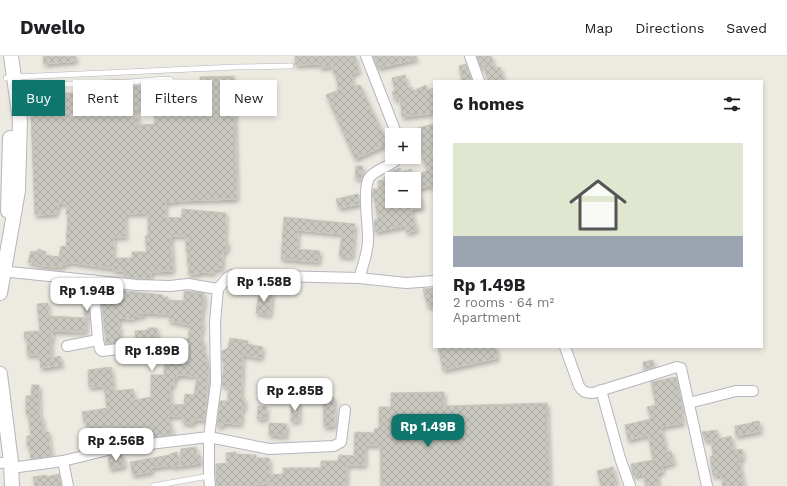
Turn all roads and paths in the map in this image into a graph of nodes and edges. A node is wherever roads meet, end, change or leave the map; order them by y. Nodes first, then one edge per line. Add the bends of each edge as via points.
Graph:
1 (2, 56) edge
2 (11, 56) edge
3 (366, 56) edge
4 (470, 56) edge
5 (291, 66) dead end
6 (12, 80) junction
7 (154, 80) edge
8 (171, 80) edge
9 (478, 80) edge
10 (65, 81) edge
11 (141, 81) edge
12 (19, 116) edge
13 (395, 128) edge
14 (390, 164) edge
15 (4, 212) edge
16 (0, 244) edge
17 (2, 271) edge
18 (359, 278) junction
19 (93, 280) junction
20 (433, 281) edge
21 (218, 290) junction
22 (0, 293) edge
23 (98, 340) junction
24 (67, 346) dead end
25 (565, 348) edge
26 (119, 349) dead end
27 (0, 374) edge
28 (600, 390) junction
29 (753, 391) dead end
30 (689, 403) junction
31 (344, 410) dead end
32 (209, 437) junction
33 (5, 461) edge
34 (63, 461) junction
35 (209, 481) edge
36 (4, 486) edge
37 (12, 486) edge
38 (68, 486) edge
39 (154, 486) edge
40 (630, 486) edge
41 (707, 486) edge

1 - 6 street
2 - 6 street
3 - 13 street
4 - 9 street
5 - 6 lane
6 - 15 street
7 - 8 lane
10 - 11 lane
12 - 17 street via 18,191
14 - 18 street via 368,180 368,241 366,258
15 - 16 street
17 - 19 street
17 - 22 street
18 - 20 street via 406,283
18 - 21 street via 232,275
19 - 21 street via 137,285 188,284
19 - 23 street
21 - 32 street via 215,322 216,383
23 - 24 street
23 - 26 street via 102,351
25 - 28 street via 583,391 593,393
27 - 33 street
28 - 30 street via 679,367 682,370
28 - 40 street
29 - 30 street via 736,391
30 - 41 street
31 - 32 street via 341,442 334,446 269,449
32 - 34 street via 116,448
32 - 35 street
33 - 34 street
33 - 36 street
33 - 37 street
34 - 38 street
35 - 39 lane

